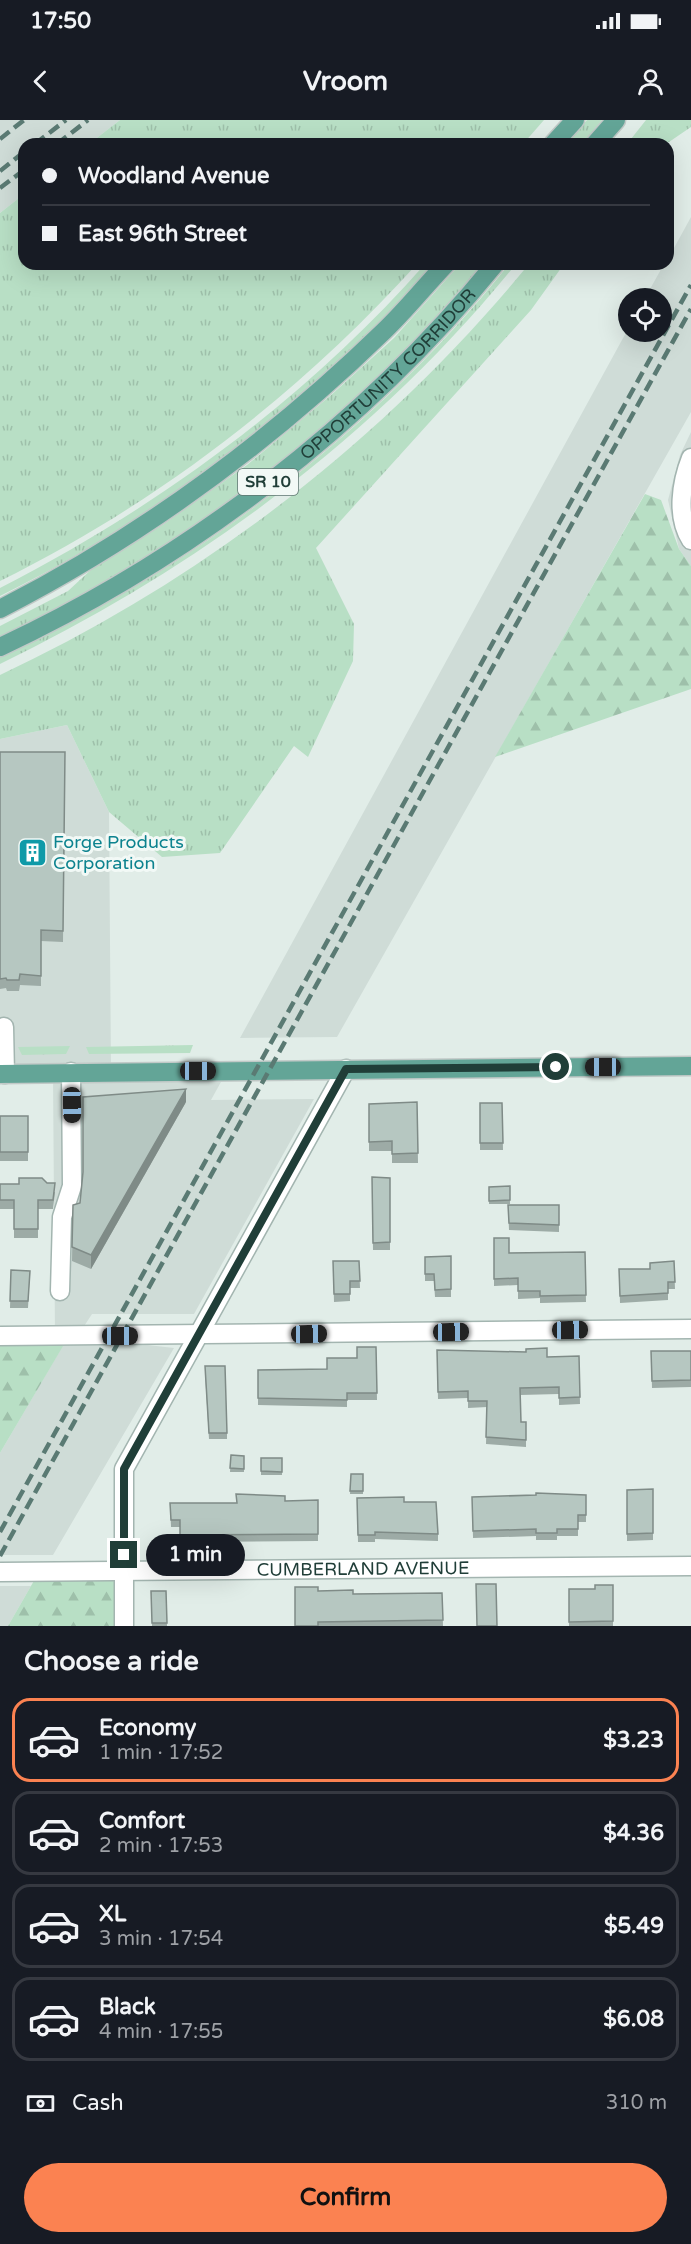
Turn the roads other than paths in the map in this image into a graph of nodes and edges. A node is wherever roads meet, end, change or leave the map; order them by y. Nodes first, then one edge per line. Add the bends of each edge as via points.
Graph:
1 (575, 120) edge
2 (616, 120) edge
3 (558, 138) edge
4 (600, 138) edge
5 (441, 270) edge
6 (490, 270) edge
7 (691, 458) edge
8 (691, 540) edge
9 (0, 609) edge
10 (0, 647) edge
11 (4, 1027) dead end
12 (691, 1066) edge
13 (346, 1069) junction
14 (72, 1072) junction
15 (3, 1074) edge
16 (60, 1292) dead end
17 (691, 1329) edge
18 (0, 1336) edge
19 (200, 1336) junction
20 (691, 1566) edge
21 (124, 1571) junction
22 (0, 1572) edge
23 (124, 1626) edge

1 - 3 main road
2 - 4 main road
5 - 9 main road, OPPORTUNITY CORRIDOR / SR 10 via 386,330 255,445 166,508
6 - 10 main road, OPPORTUNITY CORRIDOR / SR 10 via 420,350 266,484 194,536 114,586
7 - 8 street via 683,477 682,526
11 - 15 street
12 - 13 main road
13 - 14 main road
13 - 19 street
14 - 15 main road
14 - 16 street via 72,1186 62,1216
17 - 19 street
18 - 19 street
19 - 21 street via 124,1469
20 - 21 street, CUMBERLAND AVENUE
21 - 22 street, CUMBERLAND AVENUE
21 - 23 street

